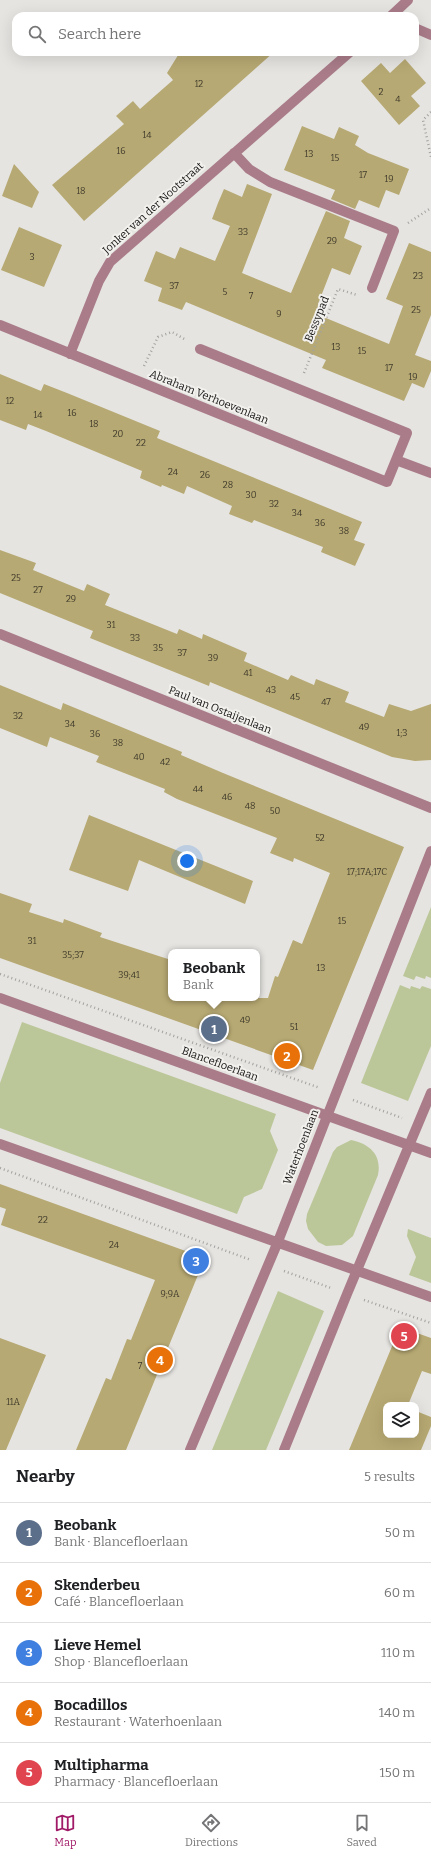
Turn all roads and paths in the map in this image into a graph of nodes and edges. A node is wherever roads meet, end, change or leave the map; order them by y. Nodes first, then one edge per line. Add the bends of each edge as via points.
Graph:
1 (408, 0) edge
2 (395, 12) edge
3 (419, 30) edge
4 (431, 35) edge
5 (345, 56) edge
6 (431, 112) edge
7 (234, 153) junction
8 (431, 157) edge
9 (431, 208) edge
10 (394, 231) junction
11 (372, 288) joint
12 (0, 325) edge
13 (200, 349) joint
14 (70, 354) junction
15 (137, 381) junction
16 (298, 388) junction
17 (396, 460) junction
18 (431, 473) edge
19 (0, 634) edge
20 (431, 808) edge
21 (431, 851) edge
22 (0, 974) edge
23 (0, 998) edge
24 (335, 1093) junction
25 (431, 1093) edge
26 (326, 1115) junction
27 (418, 1124) junction
28 (0, 1144) edge
29 (410, 1145) junction
30 (431, 1153) edge
31 (0, 1168) edge
32 (277, 1244) junction
33 (268, 1266) junction
34 (357, 1271) junction
35 (347, 1294) junction
36 (431, 1297) edge
37 (431, 1324) edge
38 (190, 1450) edge
39 (284, 1450) edge

1 - 2 street
3 - 4 street
5 - 7 street, Jonker van der Nootstraat
6 - 8 path via 423,120
7 - 10 street via 249,169 270,182
7 - 14 street, Jonker van der Nootstraat via 110,262 99,281
9 - 10 path
10 - 11 street
11 - 16 path, Bessypad via 356,296 338,289
12 - 14 street, Abraham Verhoevenlaan
13 - 15 path via 172,332 158,336
13 - 16 street, Abraham Verhoevenlaan
14 - 15 street, Abraham Verhoevenlaan
15 - 17 street, Abraham Verhoevenlaan via 387,482
16 - 17 street, Abraham Verhoevenlaan via 407,433
17 - 18 street
19 - 20 street, Paul van Ostaijenlaan
21 - 24 street, Waterhoenlaan
22 - 24 path
23 - 26 street, Blancefloerlaan
24 - 26 street, Waterhoenlaan
24 - 27 path
25 - 27 street
26 - 29 street, Blancefloerlaan
26 - 32 street, Waterhoenlaan
27 - 29 street
28 - 32 street
29 - 30 street, Blancefloerlaan
29 - 34 street
31 - 33 path
32 - 33 street, Waterhoenlaan
32 - 34 street
33 - 35 path
33 - 38 street, Waterhoenlaan
34 - 35 street
34 - 36 street
35 - 37 path
35 - 39 street

